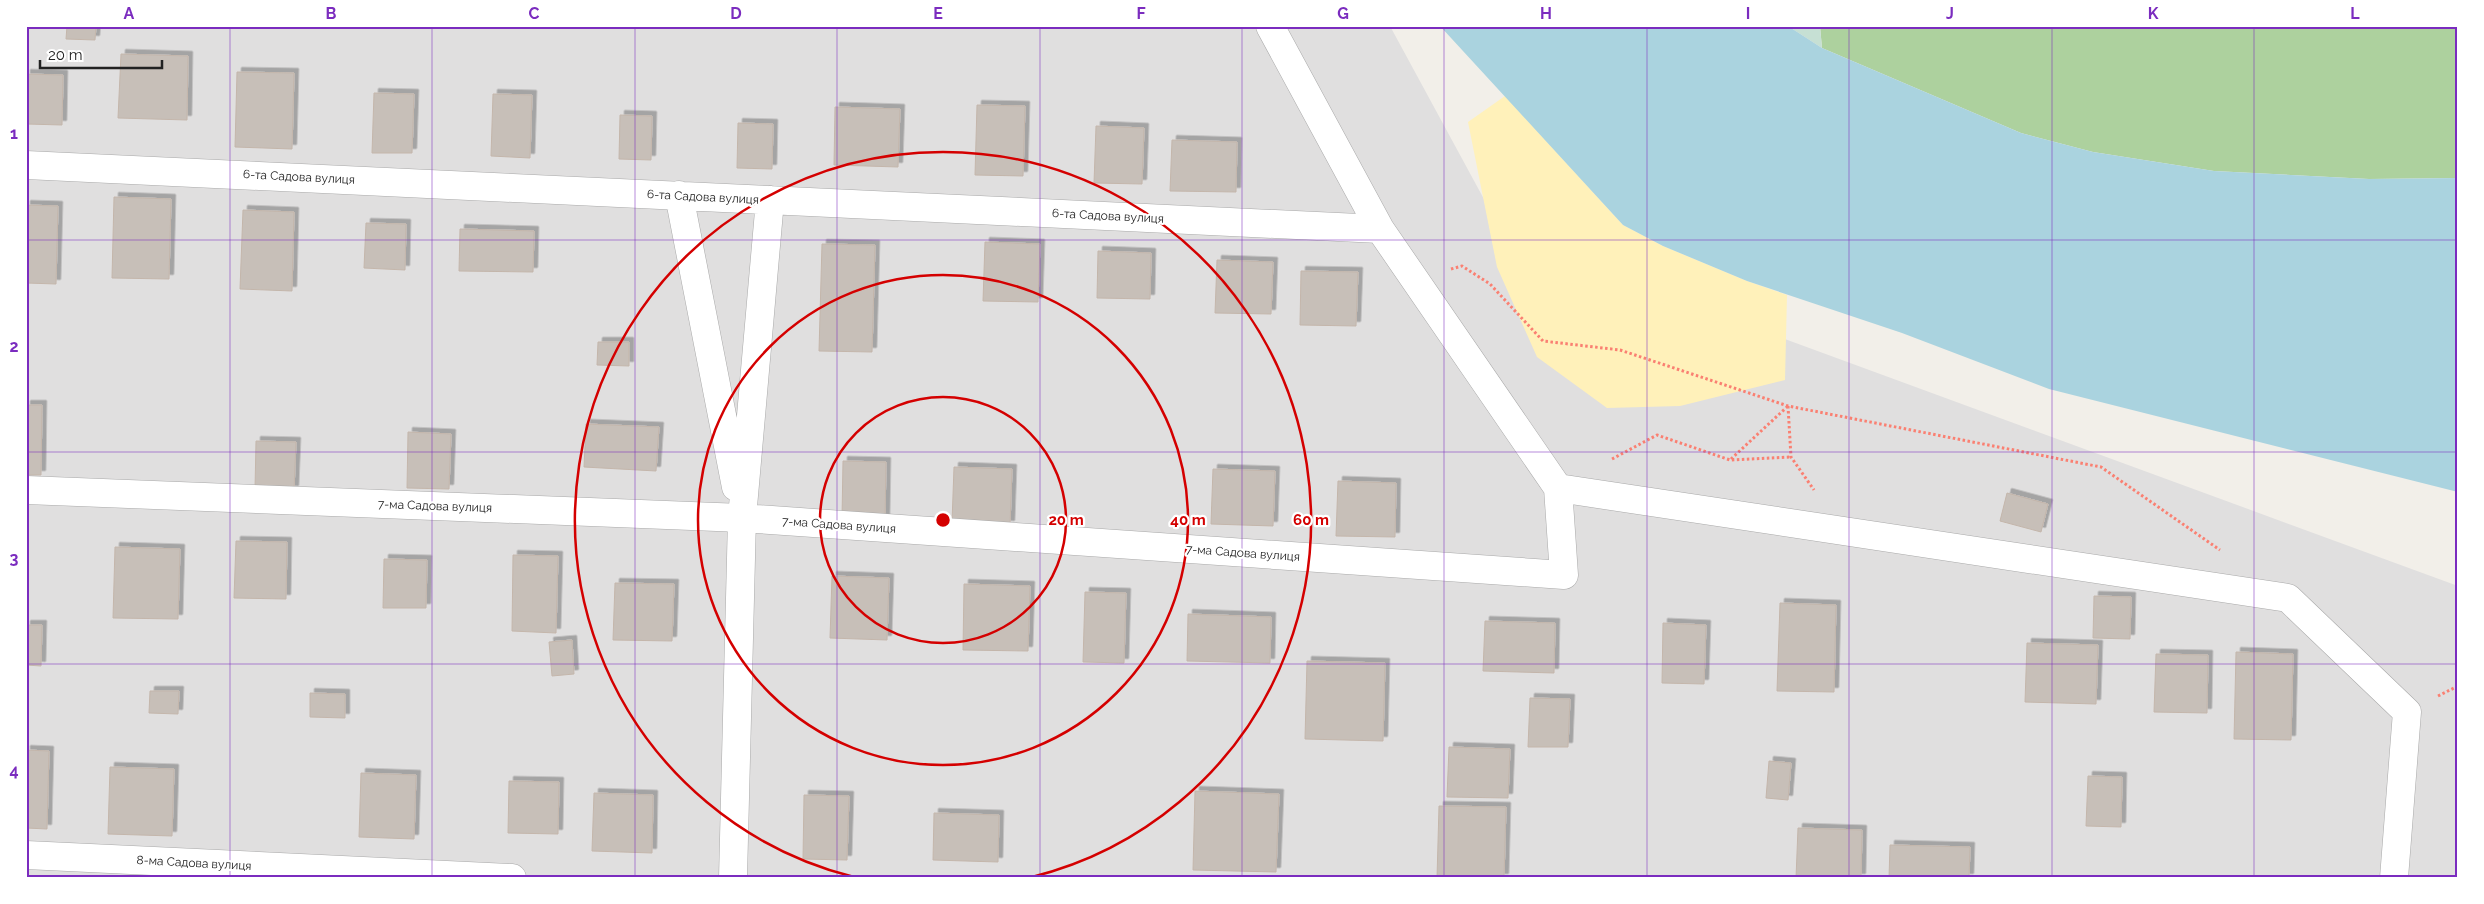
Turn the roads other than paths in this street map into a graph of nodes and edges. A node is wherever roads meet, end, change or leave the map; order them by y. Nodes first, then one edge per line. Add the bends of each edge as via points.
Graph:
1 (1270, 26) edge
2 (26, 165) edge
3 (679, 195) junction
4 (770, 200) junction
5 (1380, 229) junction
6 (1558, 488) junction
7 (26, 490) edge
8 (742, 518) junction
9 (26, 855) edge
10 (512, 878) edge
11 (733, 878) edge
12 (2394, 878) edge

1 - 5 street
2 - 3 street, 6-та Садова вулиця
3 - 4 street, 6-та Садова вулиця
3 - 8 street
4 - 5 street, 6-та Садова вулиця
4 - 8 street
5 - 6 street
6 - 8 street, 7-ма Садова вулиця via 1564,575
6 - 12 street via 2288,598 2407,712
7 - 8 street, 7-ма Садова вулиця
8 - 11 street
9 - 10 street, 8-ма Садова вулиця

